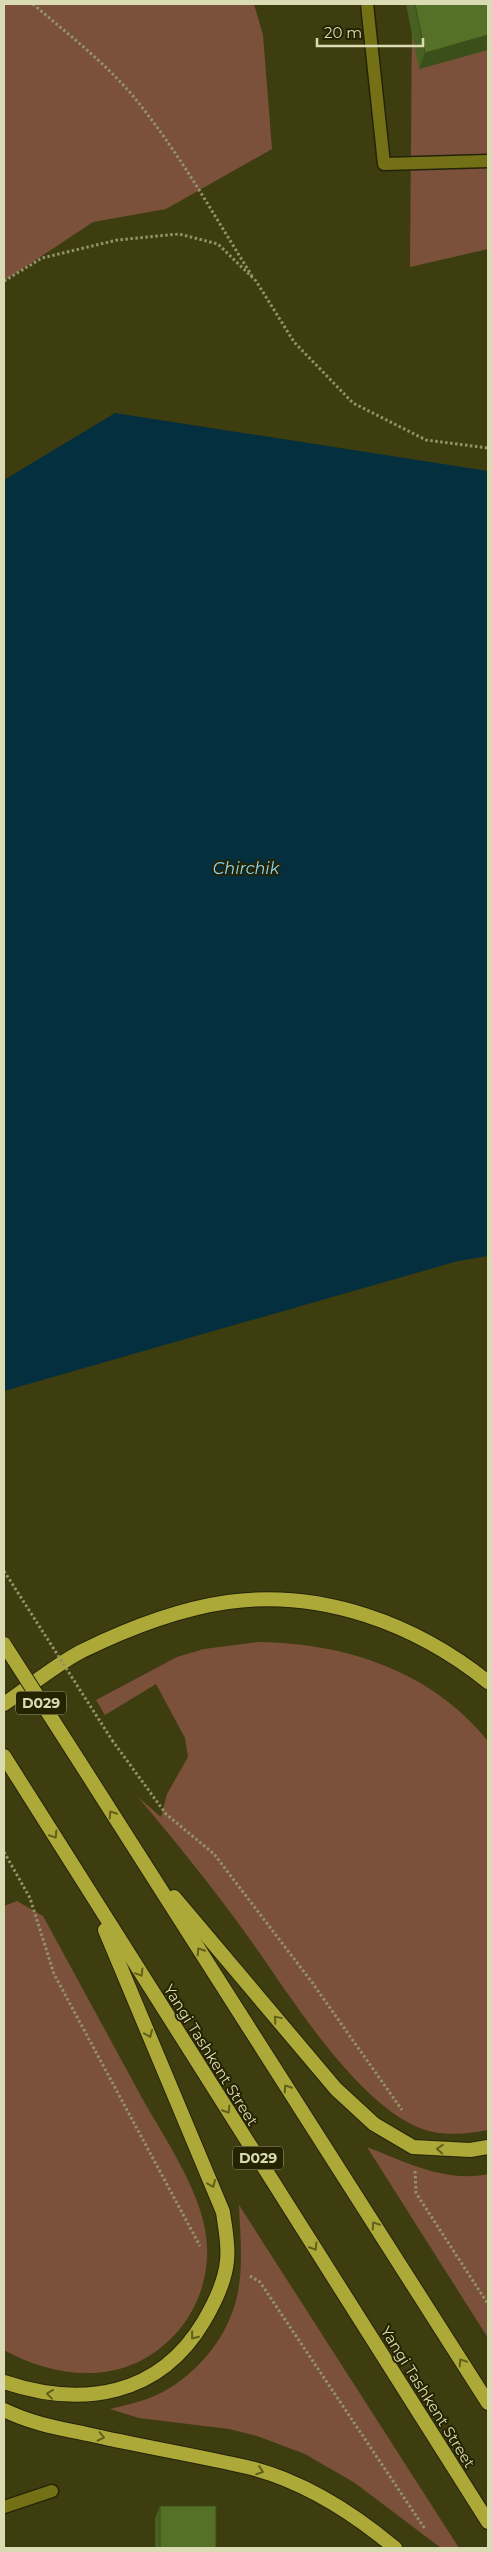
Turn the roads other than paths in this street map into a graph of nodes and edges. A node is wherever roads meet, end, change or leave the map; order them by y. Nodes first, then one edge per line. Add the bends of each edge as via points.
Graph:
1 (367, 4) edge
2 (488, 161) edge
3 (4, 1644) edge
4 (488, 1682) edge
5 (4, 1704) edge
6 (4, 1756) edge
7 (139, 1855) junction
8 (89, 1893) junction
9 (488, 2147) edge
10 (4, 2382) edge
11 (488, 2403) edge
12 (4, 2410) edge
13 (52, 2491) dead end
14 (4, 2507) edge
15 (488, 2522) edge
16 (395, 2548) edge

1 - 2 lane via 384,164
7 -> 3 highway, D029, bridge
4 - 5 highway via 462,1661 420,1636 374,1618 328,1605 279,1600 229,1602 178,1613 80,1652
6 -> 8 highway, Yangi Tashkent Street / D029
9 -> 7 highway via 470,2150 413,2147 354,2108
11 -> 7 highway, D029
8 -> 10 highway via 223,2212 227,2262 221,2287 196,2334 176,2357 153,2374 103,2394 50,2395
8 -> 15 highway, Yangi Tashkent Street / D029
12 -> 16 highway via 30,2421 249,2467 331,2503 369,2526
13 - 14 lane

